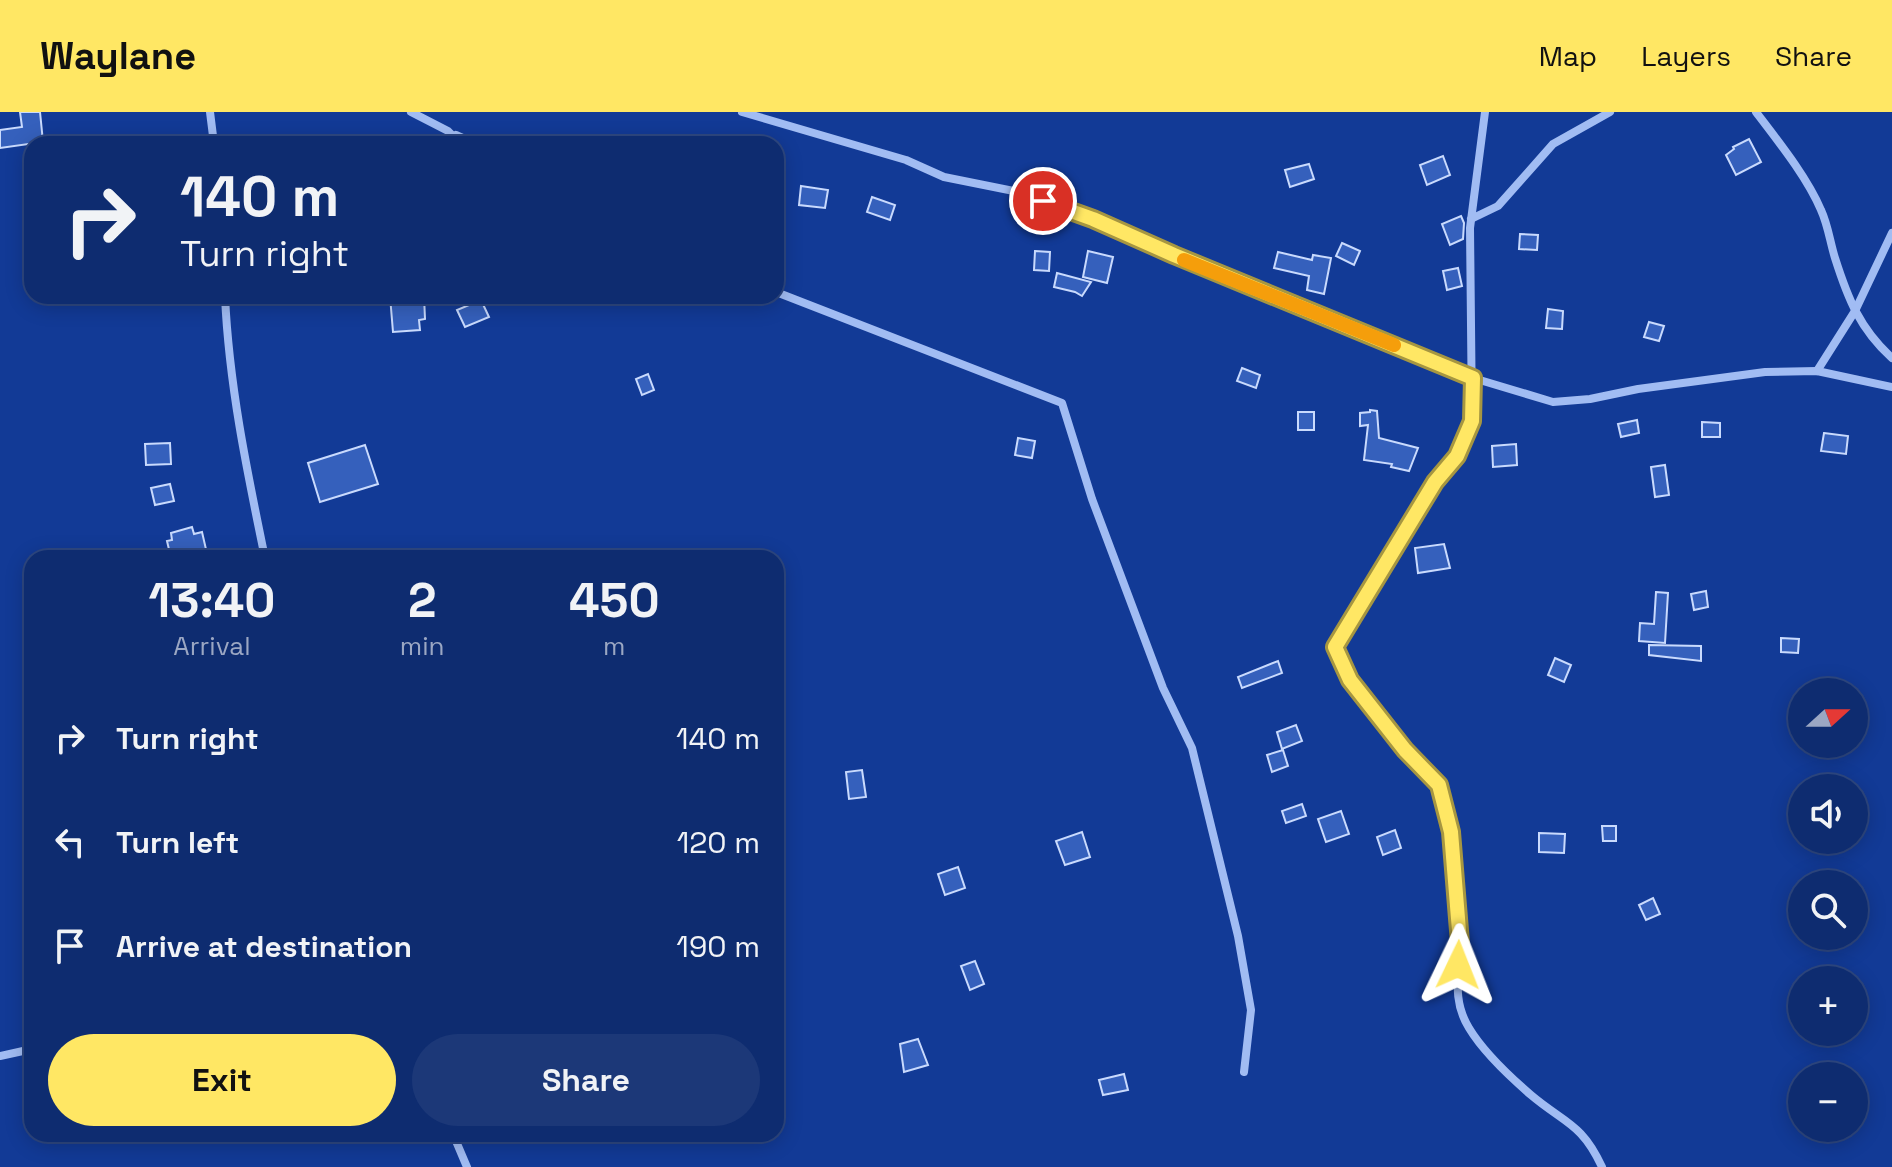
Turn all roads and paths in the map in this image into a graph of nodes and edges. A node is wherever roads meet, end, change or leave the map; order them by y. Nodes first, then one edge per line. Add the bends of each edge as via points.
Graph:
1 (210, 112) edge
2 (411, 112) edge
3 (742, 112) edge
4 (1485, 112) edge
5 (1610, 112) edge
6 (1756, 112) edge
7 (448, 131) junction
8 (213, 136) edge
9 (453, 136) edge
10 (459, 136) edge
11 (1471, 219) junction
12 (1892, 233) edge
13 (784, 295) edge
14 (225, 304) edge
15 (1855, 311) junction
16 (1892, 358) edge
17 (1817, 371) junction
18 (1473, 378) junction
19 (1892, 387) edge
20 (263, 550) edge
21 (24, 1051) edge
22 (0, 1056) edge
23 (1244, 1072) dead end
24 (456, 1142) edge
25 (467, 1167) edge
26 (1602, 1167) edge

1 - 8 street
2 - 7 street
3 - 18 street via 906,160 944,177 1019,192
4 - 11 street
5 - 11 street via 1553,144 1498,206
6 - 15 street via 1821,210
7 - 9 street
7 - 10 street
11 - 18 street
12 - 15 street
13 - 23 street via 1062,403 1163,688 1192,748 1251,1010
14 - 20 street via 237,421
15 - 16 street via 1871,339
15 - 17 street
17 - 18 street via 1765,372 1553,402
17 - 19 street
18 - 26 street via 1472,421 1457,456 1435,482 1335,647 1350,680 1439,785 1451,832 1460,943 1456,987 1467,1026 1533,1097 1581,1133
21 - 22 street
24 - 25 street

